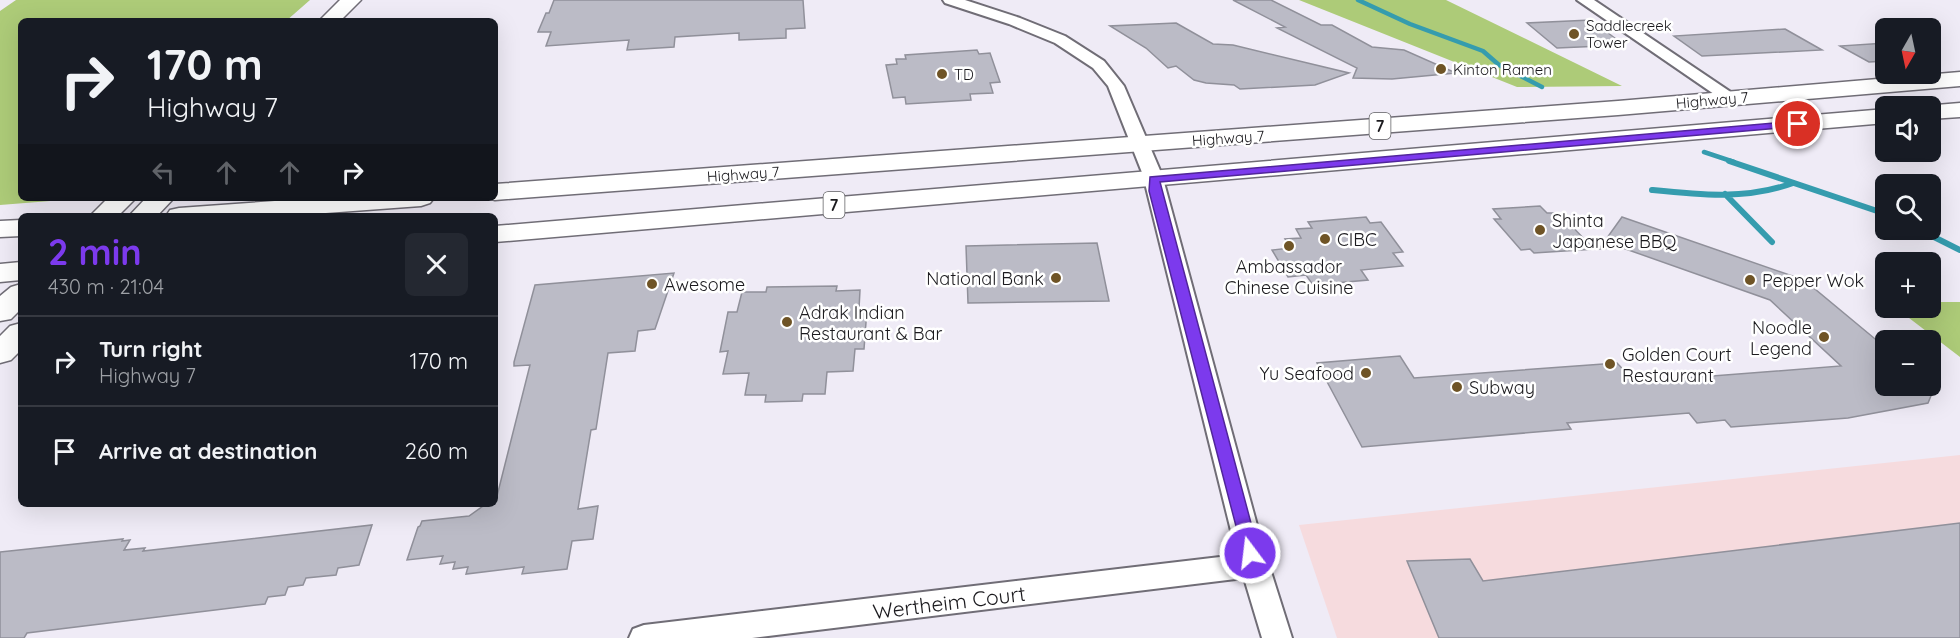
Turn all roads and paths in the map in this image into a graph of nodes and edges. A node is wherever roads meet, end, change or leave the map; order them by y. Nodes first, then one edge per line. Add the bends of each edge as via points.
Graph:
1 (351, 0) edge
2 (950, 0) edge
3 (1584, 0) edge
4 (332, 18) edge
5 (1960, 79) edge
6 (1733, 99) junction
7 (1960, 110) edge
8 (1941, 111) edge
9 (1875, 117) edge
10 (1147, 161) junction
11 (498, 192) edge
12 (120, 201) edge
13 (158, 201) edge
14 (381, 201) edge
15 (106, 213) edge
16 (145, 213) edge
17 (219, 213) edge
18 (18, 228) edge
19 (0, 229) edge
20 (498, 234) edge
21 (18, 272) edge
22 (0, 273) edge
23 (18, 296) edge
24 (0, 312) edge
25 (18, 336) edge
26 (0, 353) edge
27 (1254, 565) junction
28 (644, 638) edge
29 (1277, 638) edge

1 - 4 main road
2 - 10 street via 1040,30 1079,52 1112,79
3 - 6 street
5 - 6 main road, Highway 7 / 7
6 - 10 main road, Highway 7 / 7
7 - 8 main road
9 - 10 main road, Highway 7 / 7
10 - 11 main road, Highway 7 / 7
10 - 20 main road, Highway 7 / 7
10 - 27 street
12 - 15 main road
13 - 16 main road
14 - 17 main road
18 - 19 main road
21 - 22 main road
23 - 24 main road
25 - 26 main road
27 - 28 street, Wertheim Court
27 - 29 street

